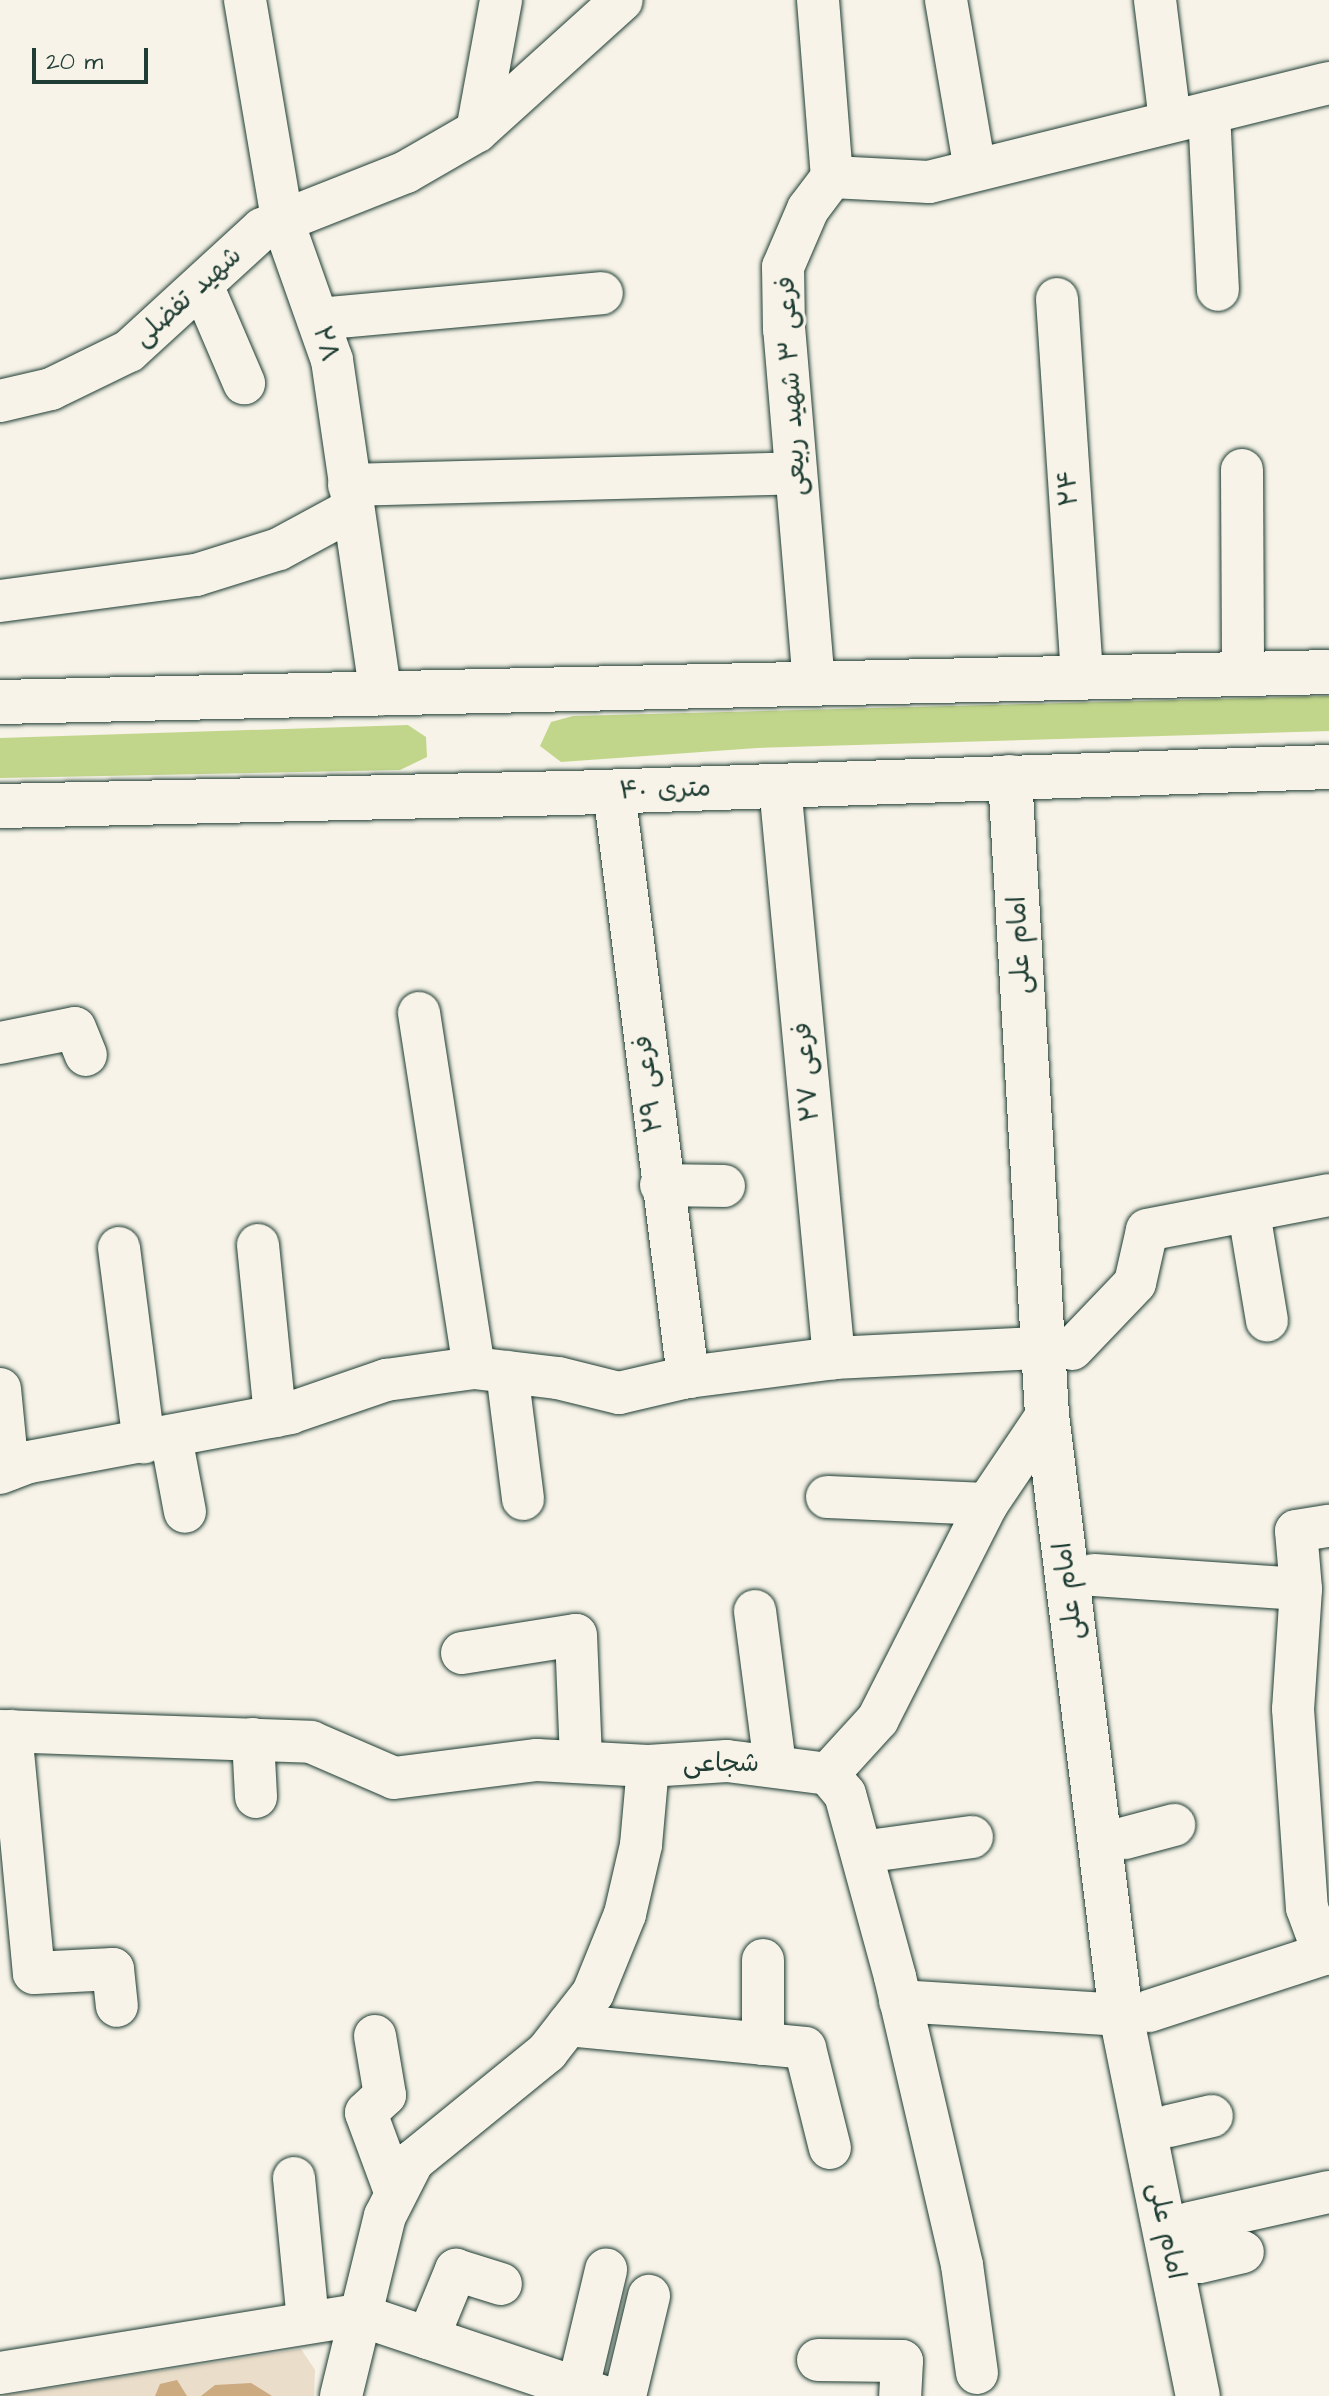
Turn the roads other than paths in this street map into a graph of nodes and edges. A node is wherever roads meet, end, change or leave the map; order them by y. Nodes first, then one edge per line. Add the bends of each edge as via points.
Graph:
1 (245, 0) edge
2 (501, 0) edge
3 (818, 0) edge
4 (946, 0) edge
5 (1155, 0) edge
6 (620, 1) edge
7 (1329, 83) edge
8 (1190, 117) junction
9 (477, 131) junction
10 (975, 170) junction
11 (832, 177) junction
12 (282, 219) junction
13 (202, 285) junction
14 (1218, 290) dead end
15 (602, 293) dead end
16 (1057, 299) dead end
17 (318, 319) junction
18 (244, 383) dead end
19 (0, 401) edge
20 (1242, 470) dead end
21 (796, 473) junction
22 (351, 497) junction
23 (0, 601) edge
24 (1329, 672) edge
25 (1243, 674) junction
26 (1082, 678) junction
27 (814, 684) junction
28 (381, 694) junction
29 (0, 702) edge
30 (1329, 767) edge
31 (1022, 777) junction
32 (780, 786) junction
33 (614, 791) junction
34 (0, 806) edge
35 (419, 1013) dead end
36 (0, 1043) edge
37 (86, 1055) dead end
38 (661, 1185) junction
39 (724, 1186) dead end
40 (1329, 1195) edge
41 (1249, 1213) junction
42 (258, 1245) dead end
43 (119, 1248) dead end
44 (1267, 1320) dead end
45 (1057, 1348) junction
46 (834, 1358) junction
47 (490, 1370) junction
48 (688, 1377) junction
49 (0, 1389) edge
50 (1047, 1415) junction
51 (275, 1416) junction
52 (158, 1440) junction
53 (4, 1471) edge
54 (827, 1497) dead end
55 (523, 1499) dead end
56 (987, 1504) junction
57 (185, 1512) dead end
58 (1329, 1526) edge
59 (1093, 1575) junction
60 (1301, 1589) junction
61 (755, 1611) dead end
62 (462, 1653) dead end
63 (5, 1731) edge
64 (253, 1739) junction
65 (581, 1762) junction
66 (775, 1764) junction
67 (648, 1766) junction
68 (828, 1774) junction
69 (1314, 1792) edge
70 (256, 1797) dead end
71 (1174, 1825) dead end
72 (972, 1837) dead end
73 (1125, 1838) junction
74 (862, 1852) junction
75 (1326, 1953) edge
76 (763, 1960) dead end
77 (900, 2001) junction
78 (117, 2006) dead end
79 (1135, 2013) junction
80 (568, 2025) junction
81 (375, 2036) dead end
82 (763, 2044) junction
83 (1212, 2116) dead end
84 (1169, 2126) junction
85 (830, 2148) dead end
86 (294, 2178) dead end
87 (1329, 2192) edge
88 (396, 2194) junction
89 (1195, 2242) junction
90 (1243, 2252) dead end
91 (606, 2270) dead end
92 (501, 2284) dead end
93 (649, 2296) dead end
94 (359, 2315) junction
95 (308, 2322) junction
96 (428, 2338) junction
97 (818, 2360) dead end
98 (0, 2373) edge
99 (977, 2373) dead end
100 (584, 2393) edge
101 (341, 2396) edge
102 (625, 2396) edge
103 (900, 2396) edge
104 (1198, 2396) edge
105 (1223, 2396) edge

1 - 12 street, ۲۸
2 - 9 street
3 - 11 street
4 - 10 street
5 - 8 street
6 - 9 street, شهید تفضلی
7 - 8 street
8 - 10 street
8 - 14 street
9 - 12 street, شهید تفضلی via 406,172
10 - 11 street via 929,182
11 - 21 street, فرعی ۳ شهید ربیعی via 808,209 783,267
12 - 13 street, شهید تفضلی via 262,229
12 - 17 street, ۲۸
13 - 18 street
13 - 19 street, شهید تفضلی via 129,351 51,389
15 - 17 street
16 - 26 street, ۲۴
17 - 22 street, ۲۸ via 332,360
20 - 25 street
21 - 22 street
21 - 27 street, فرعی ۳ شهید ربیعی
22 - 23 street via 279,549 196,575
22 - 28 street, ۲۸
24 - 25 main road
25 - 26 main road
26 - 27 main road
27 - 28 main road
28 - 29 main road
30 - 31 main road, ۴۰ متری
31 - 32 main road, ۴۰ متری
31 - 45 main road, امام علی
32 - 33 main road, ۴۰ متری
32 - 46 street, فرعی ۲۷
33 - 34 main road, ۴۰ متری
33 - 38 street, فرعی ۲۹
35 - 47 street
36 - 37 street via 75,1028
38 - 39 street
38 - 48 street, فرعی ۲۹
40 - 41 street
41 - 44 street
41 - 45 street via 1147,1230 1135,1283
42 - 51 street
43 - 52 street
45 - 46 street
45 - 50 main road, امام علی
45 - 59 main road
46 - 48 street
47 - 48 street via 619,1393
47 - 51 street via 386,1380
47 - 55 street
49 - 53 street
50 - 56 street
50 - 79 main road, امام علی
51 - 52 street
52 - 53 street
52 - 57 street
54 - 56 street
56 - 68 street via 878,1719
58 - 60 street via 1296,1531
59 - 60 street
59 - 73 main road
60 - 69 street via 1293,1709
61 - 66 street
62 - 65 street via 576,1635
63 - 64 street, شجاعی
63 - 78 street via 34,1973 113,1969
64 - 65 street, شجاعی via 311,1742 394,1778 537,1760
64 - 70 street
65 - 67 street, شجاعی
66 - 67 street, شجاعی
66 - 68 street, شجاعی
67 - 80 street via 641,1845 625,1914 593,1993
68 - 74 street via 845,1794
69 - 75 street via 1307,1908
71 - 73 street
72 - 74 street
73 - 79 main road
74 - 77 street
75 - 79 street
76 - 82 street
77 - 79 street
77 - 99 street via 962,2265
79 - 84 main road
79 - 104 main road, امام علی
80 - 82 street
80 - 88 street via 547,2052 413,2161
81 - 88 street via 385,2095 366,2113
82 - 85 street via 805,2048
83 - 84 street
84 - 89 main road
86 - 95 street
87 - 89 street
88 - 94 street via 385,2216
89 - 90 street
89 - 105 main road
91 - 100 street
92 - 96 street via 456,2270
93 - 102 street
94 - 95 street
94 - 96 street
94 - 101 street
95 - 98 street
96 - 100 street
97 - 103 street via 902,2361

